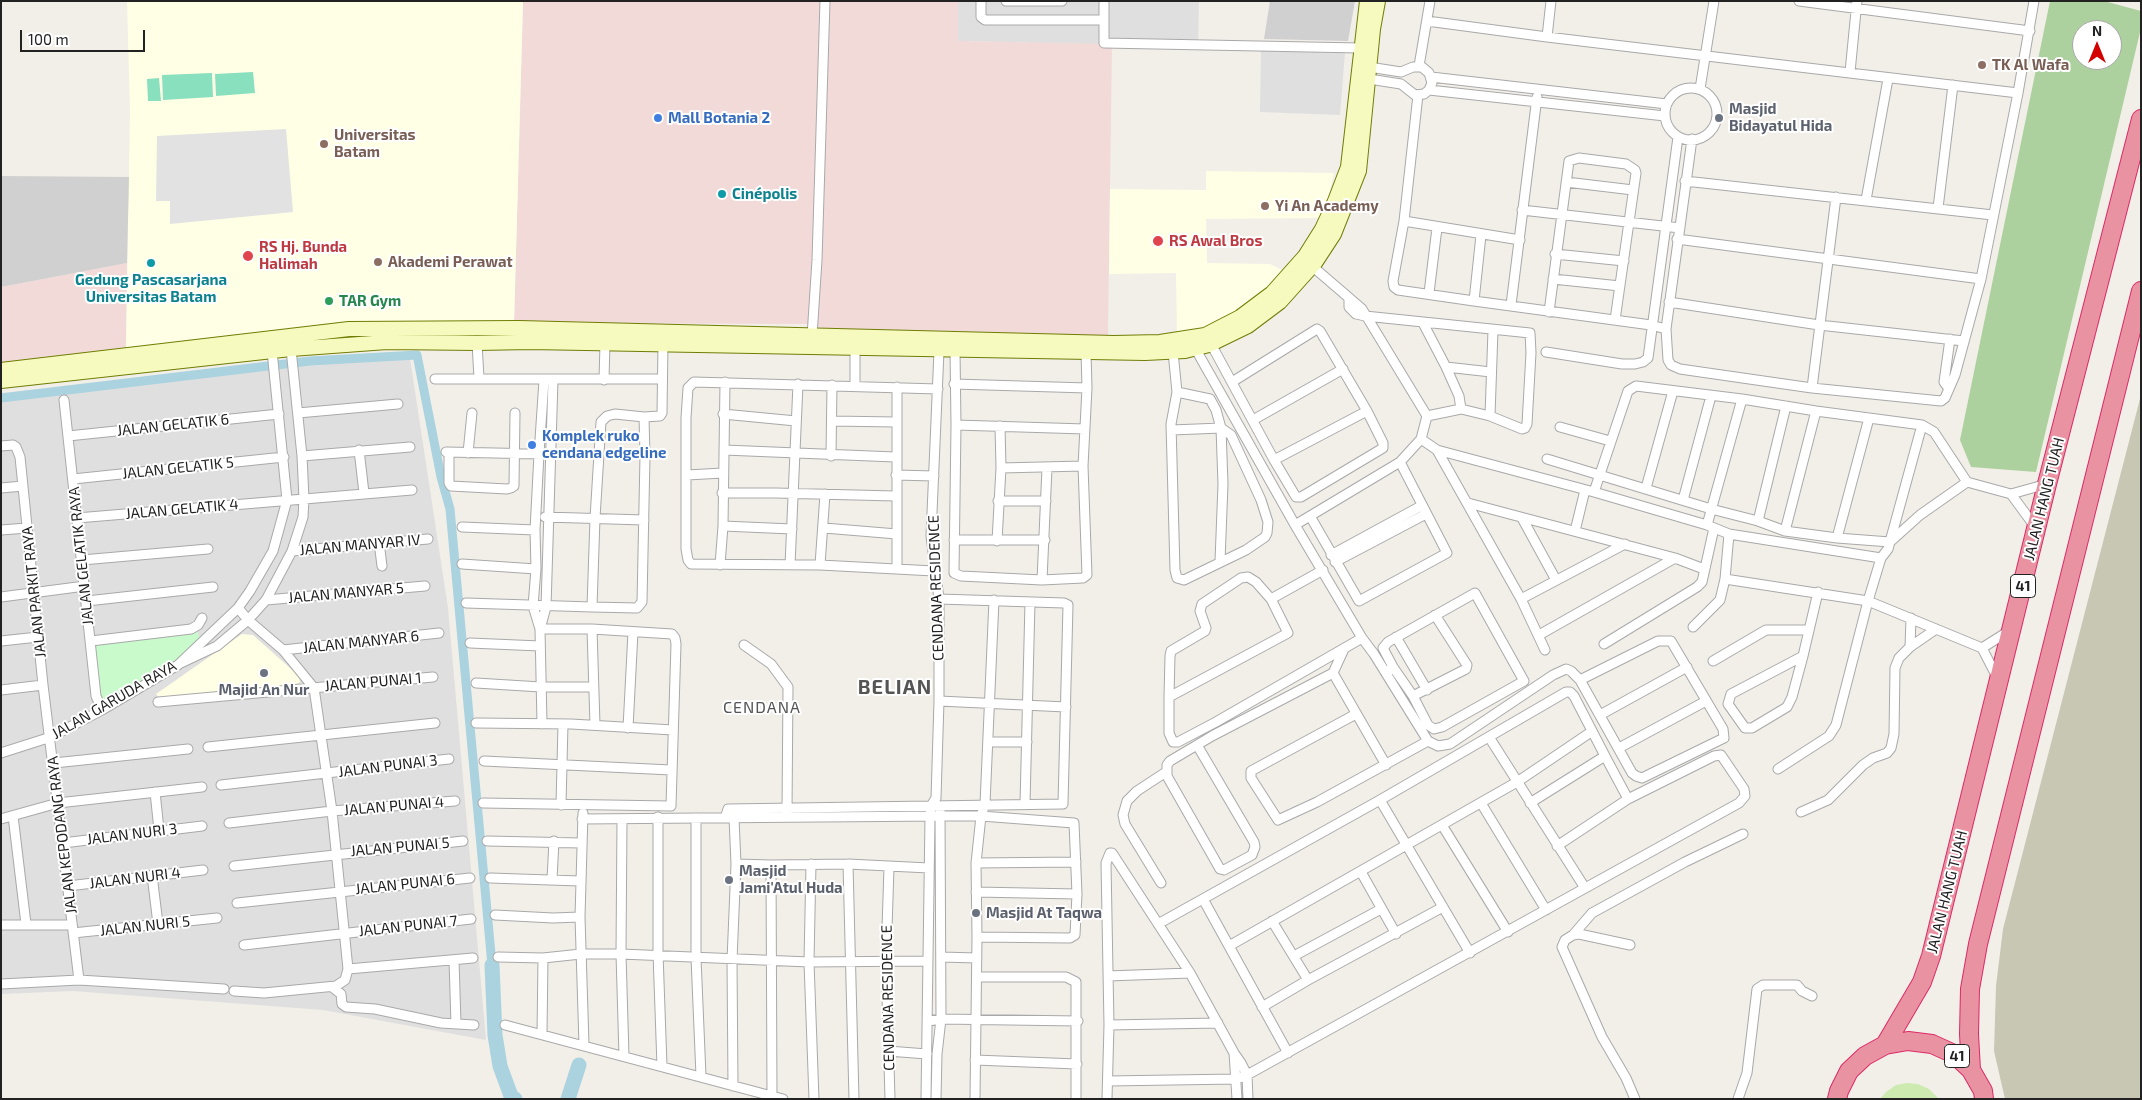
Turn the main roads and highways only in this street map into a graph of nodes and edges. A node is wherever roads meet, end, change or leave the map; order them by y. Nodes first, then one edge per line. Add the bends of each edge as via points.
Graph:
1 (1367, 1) edge
2 (1378, 1) edge
3 (2141, 119) edge
4 (1358, 140) junction
5 (2141, 291) edge
6 (432, 335) junction
7 (990, 345) junction
8 (1, 370) edge
9 (1, 381) edge
10 (1885, 1045) junction
11 (1971, 1070) junction
12 (1835, 1096) edge
13 (1984, 1099) edge

1 - 4 main road via 1360,48
2 - 4 main road
3 - 10 highway, JALAN HANG TUAH / 41 via 2047,484 1932,956 1922,982
4 - 7 main road via 1322,229 1305,256 1272,293 1240,317 1205,335 1160,342
4 - 7 main road via 1360,171 1334,234 1312,266 1280,302 1248,326 1211,344 1174,352 1086,352
5 - 11 highway, 41 via 1978,944 1970,989
6 - 7 main road via 539,328
6 - 7 main road via 477,343 939,351
6 - 8 main road via 349,329
6 - 9 main road via 348,343 291,353 273,361
10 - 11 highway, 41 via 1908,1040 1932,1044 1954,1054
10 - 12 highway, 41 via 1865,1056 1849,1071
11 - 13 highway, 41

